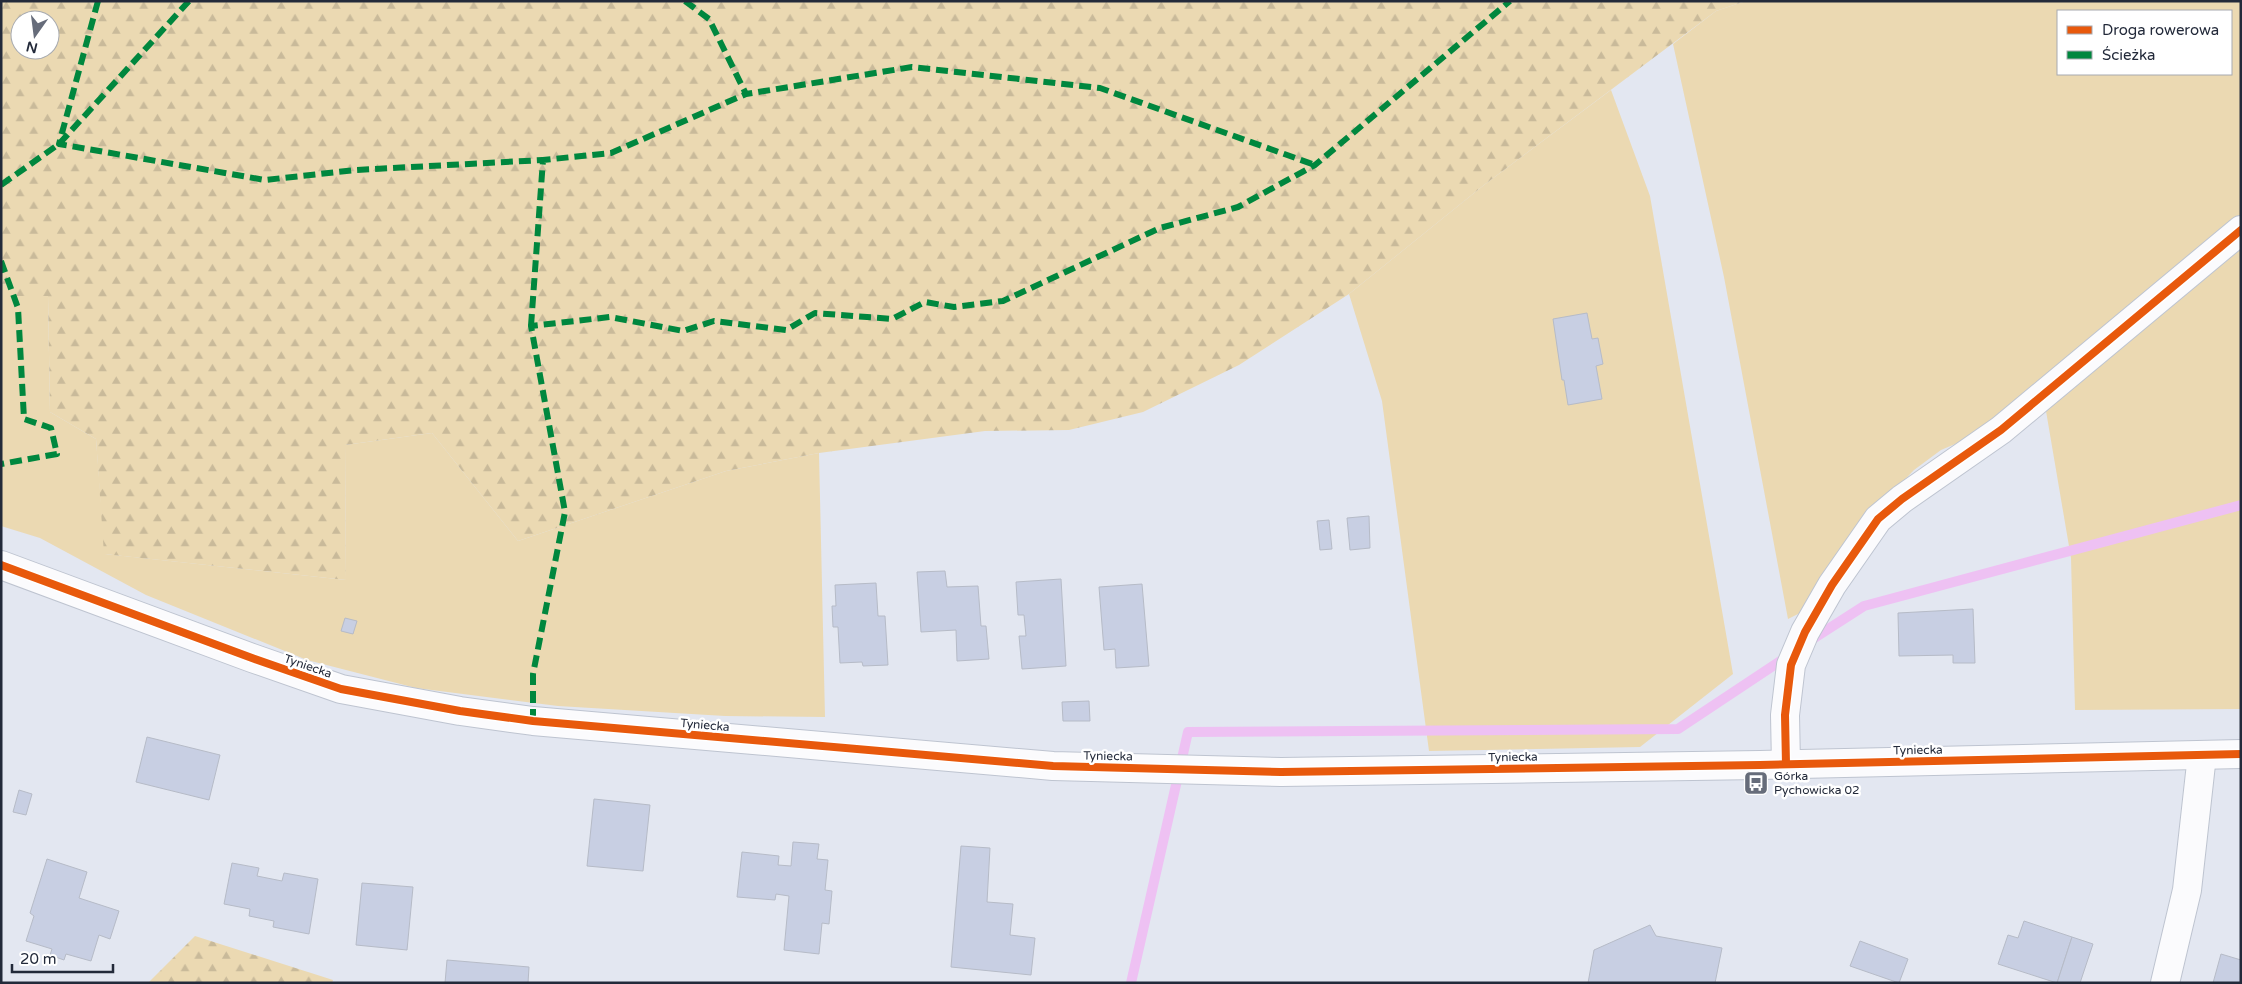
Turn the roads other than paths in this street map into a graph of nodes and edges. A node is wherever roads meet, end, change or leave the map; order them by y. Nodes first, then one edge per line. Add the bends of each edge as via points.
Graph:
1 (2241, 230) edge
2 (1, 565) edge
3 (2241, 754) edge
4 (2202, 755) junction
5 (1786, 764) junction
6 (2165, 983) edge

1 - 5 street via 2001,430 1902,498 1878,519 1832,585 1805,632 1791,665 1785,714
2 - 5 street, Tyniecka via 341,689 533,721 1053,766 1281,772
3 - 4 street, Tyniecka
4 - 5 street, Tyniecka
4 - 6 street via 2187,890

